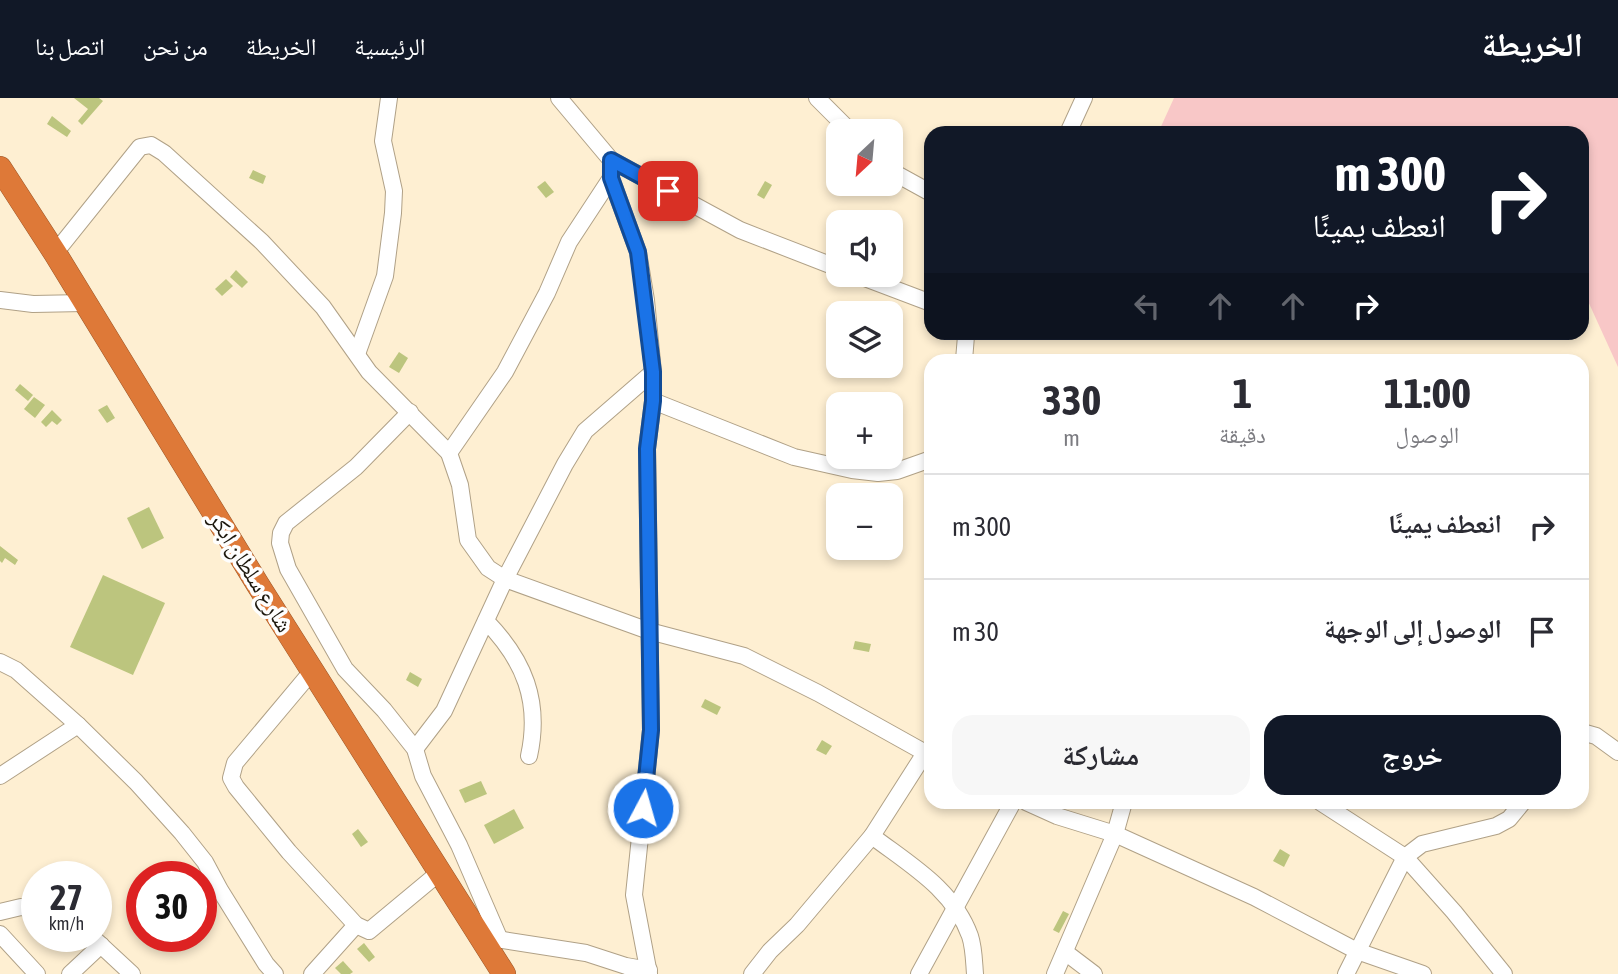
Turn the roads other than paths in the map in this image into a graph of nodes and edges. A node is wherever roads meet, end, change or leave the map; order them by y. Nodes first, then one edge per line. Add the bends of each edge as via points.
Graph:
1 (388, 98) edge
2 (559, 98) edge
3 (817, 98) edge
4 (1084, 98) edge
5 (838, 119) edge
6 (1071, 126) edge
7 (611, 160) junction
8 (3, 178) edge
9 (611, 178) junction
10 (903, 178) edge
11 (924, 189) edge
12 (55, 253) junction
13 (826, 263) edge
14 (889, 287) edge
15 (0, 300) edge
16 (924, 300) edge
17 (84, 303) junction
18 (356, 354) junction
19 (653, 372) junction
20 (653, 401) junction
21 (410, 412) junction
22 (449, 453) junction
23 (924, 461) edge
24 (505, 579) junction
25 (486, 621) junction
26 (649, 631) junction
27 (0, 662) edge
28 (313, 670) junction
29 (78, 725) junction
30 (1589, 734) edge
31 (415, 749) junction
32 (924, 752) edge
33 (1618, 752) edge
34 (530, 756) dead end
35 (924, 760) edge
36 (0, 776) edge
37 (1009, 809) edge
38 (1042, 809) edge
39 (1122, 809) edge
40 (1331, 809) edge
41 (1517, 809) edge
42 (1115, 834) junction
43 (872, 836) junction
44 (1405, 857) junction
45 (440, 872) junction
46 (21, 907) edge
47 (954, 907) junction
48 (0, 912) edge
49 (356, 925) junction
50 (0, 934) edge
51 (490, 938) junction
52 (1357, 951) junction
53 (87, 952) edge
54 (108, 952) edge
55 (1065, 952) junction
56 (649, 972) edge
57 (37, 974) edge
58 (70, 974) edge
59 (132, 974) edge
60 (275, 974) edge
61 (312, 974) edge
62 (504, 974) edge
63 (752, 974) edge
64 (919, 974) edge
65 (975, 974) edge
66 (1055, 974) edge
67 (1094, 974) edge
68 (1346, 974) edge
69 (1423, 974) edge
70 (1504, 974) edge

1 - 18 street via 383,141 394,191 393,213 384,276
2 - 7 street
3 - 5 street
4 - 6 street
7 - 9 street
7 - 13 street via 740,230
8 - 12 highway, شارع سلطان ابكر
9 - 19 street via 638,252
9 - 22 street via 569,242 505,372
10 - 11 street
12 - 17 highway, شارع سلطان ابكر
12 - 18 street via 140,147 151,145 262,242 323,307
14 - 16 street
15 - 17 street
17 - 28 highway, شارع سلطان ابكر
18 - 21 street
19 - 20 street
19 - 24 street via 585,431
20 - 23 street via 794,457 852,470 897,471
20 - 26 street via 647,449
21 - 22 street
21 - 31 street via 356,467 286,523 280,543 288,569 345,668
22 - 24 street via 460,485 468,540 488,568
24 - 25 street
24 - 26 street
25 - 31 street via 444,711
25 - 34 street via 520,664 530,687
26 - 32 street via 744,656
26 - 56 street via 651,730 634,895
27 - 29 street via 16,670
28 - 45 highway, شارع سلطان ابكر
28 - 49 street via 251,742 231,778 289,852
29 - 36 street
29 - 60 street via 136,782 205,862
30 - 33 street
31 - 51 street via 423,776 459,845
35 - 43 street
37 - 47 street
38 - 42 street
39 - 42 street
40 - 44 street
41 - 44 street via 1496,825 1422,844
42 - 52 street via 1254,897
42 - 55 street
43 - 47 street via 943,890
43 - 63 street
44 - 52 street
44 - 70 street
45 - 49 street via 369,931
45 - 51 highway, شارع سلطان ابكر
46 - 48 street
47 - 64 street
47 - 65 street via 971,938
49 - 61 street
50 - 57 street
51 - 56 street via 586,953
51 - 62 highway, شارع سلطان ابكر
52 - 68 street
52 - 69 street
53 - 58 street
54 - 59 street
55 - 66 street
55 - 67 street

